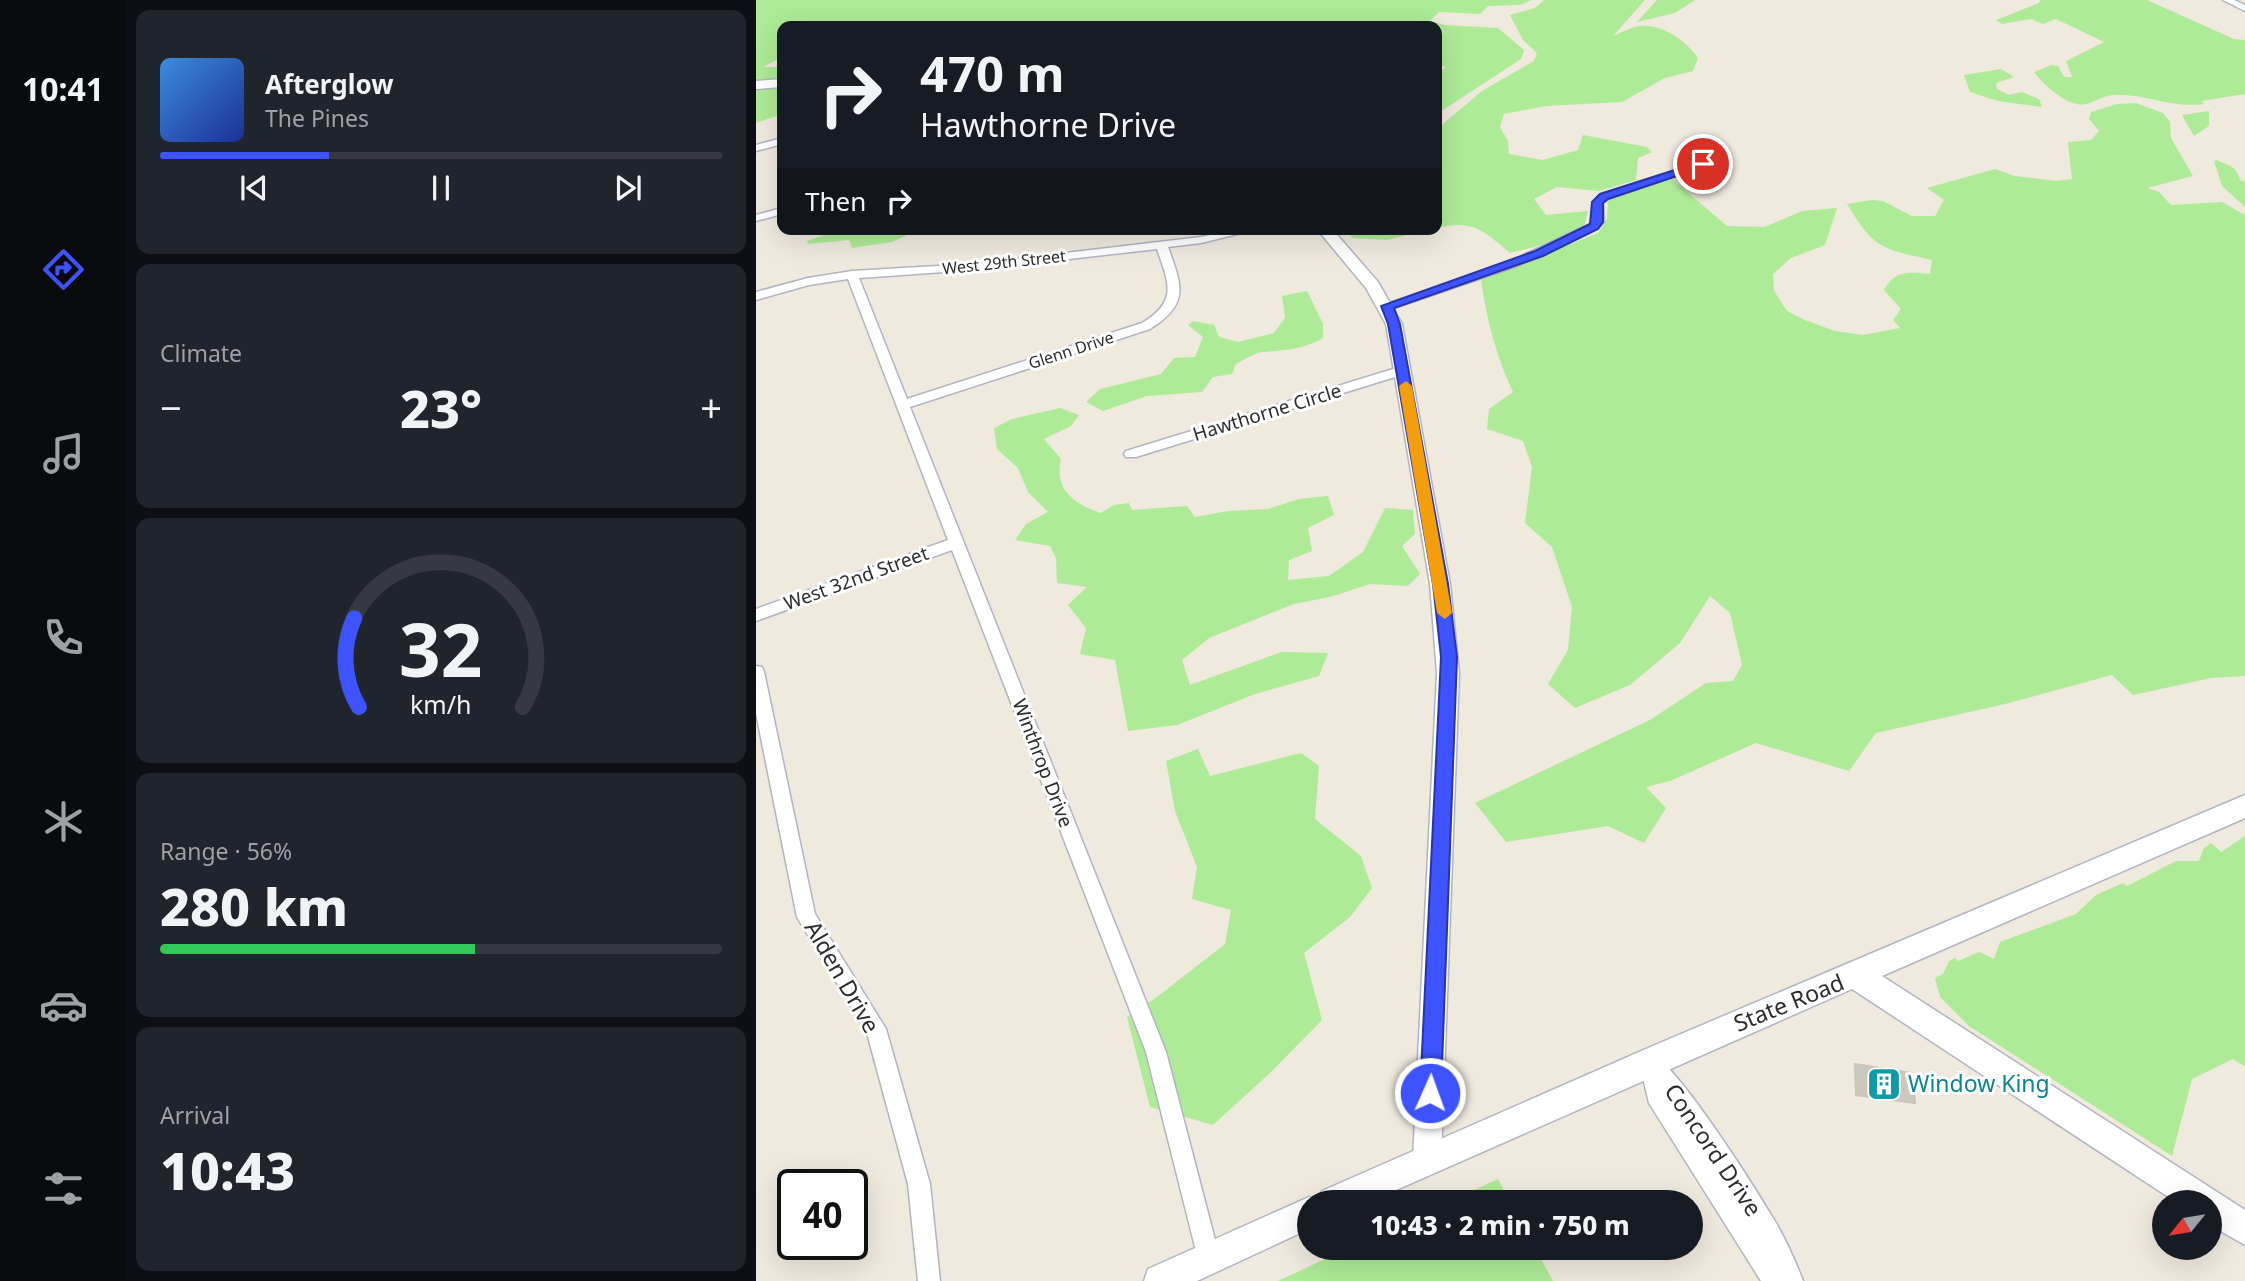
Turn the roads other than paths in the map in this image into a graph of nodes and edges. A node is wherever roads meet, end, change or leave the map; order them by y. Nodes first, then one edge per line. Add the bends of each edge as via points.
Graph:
1 (2227, 0) edge
2 (2245, 8) edge
3 (777, 83) edge
4 (756, 85) edge
5 (777, 142) edge
6 (756, 148) edge
7 (1703, 164) dead end
8 (777, 213) edge
9 (756, 218) edge
10 (1219, 235) edge
11 (1329, 235) edge
12 (1163, 245) junction
13 (852, 275) junction
14 (756, 296) edge
15 (1387, 306) junction
16 (1403, 370) junction
17 (903, 405) junction
18 (1131, 454) dead end
19 (957, 542) junction
20 (756, 615) edge
21 (756, 672) edge
22 (2245, 806) edge
23 (1856, 975) junction
24 (1648, 1062) junction
25 (1427, 1159) junction
26 (1359, 1190) edge
27 (2186, 1190) edge
28 (2222, 1214) edge
29 (1297, 1219) edge
30 (2245, 1229) edge
31 (1209, 1259) junction
32 (929, 1281) edge
33 (1160, 1281) edge
34 (1774, 1281) edge
35 (1792, 1281) edge

1 - 2 street
3 - 4 street
5 - 6 street
7 - 15 street via 1604,197 1598,202 1594,226 1539,253
8 - 9 street
10 - 12 street, West 29th Street
11 - 15 street
12 - 13 street, West 29th Street via 972,267
12 - 17 street, Glenn Drive via 1176,299 1159,320
13 - 14 street, West 29th Street
13 - 17 street, Winthrop Drive
15 - 16 street
16 - 18 street, Hawthorne Circle
16 - 25 street via 1449,657
17 - 19 street, Winthrop Drive
19 - 20 street, West 32nd Street
19 - 31 street, Winthrop Drive via 1156,1052
21 - 32 street, Alden Drive via 806,917 876,1029 919,1184
22 - 23 main road, State Road
23 - 24 main road, State Road
23 - 27 main road
24 - 25 main road, State Road
24 - 34 street, Concord Drive via 1656,1097
24 - 35 street, Concord Drive via 1675,1089 1721,1158 1766,1227
25 - 26 main road, State Road
28 - 30 main road
29 - 31 main road
31 - 33 main road

